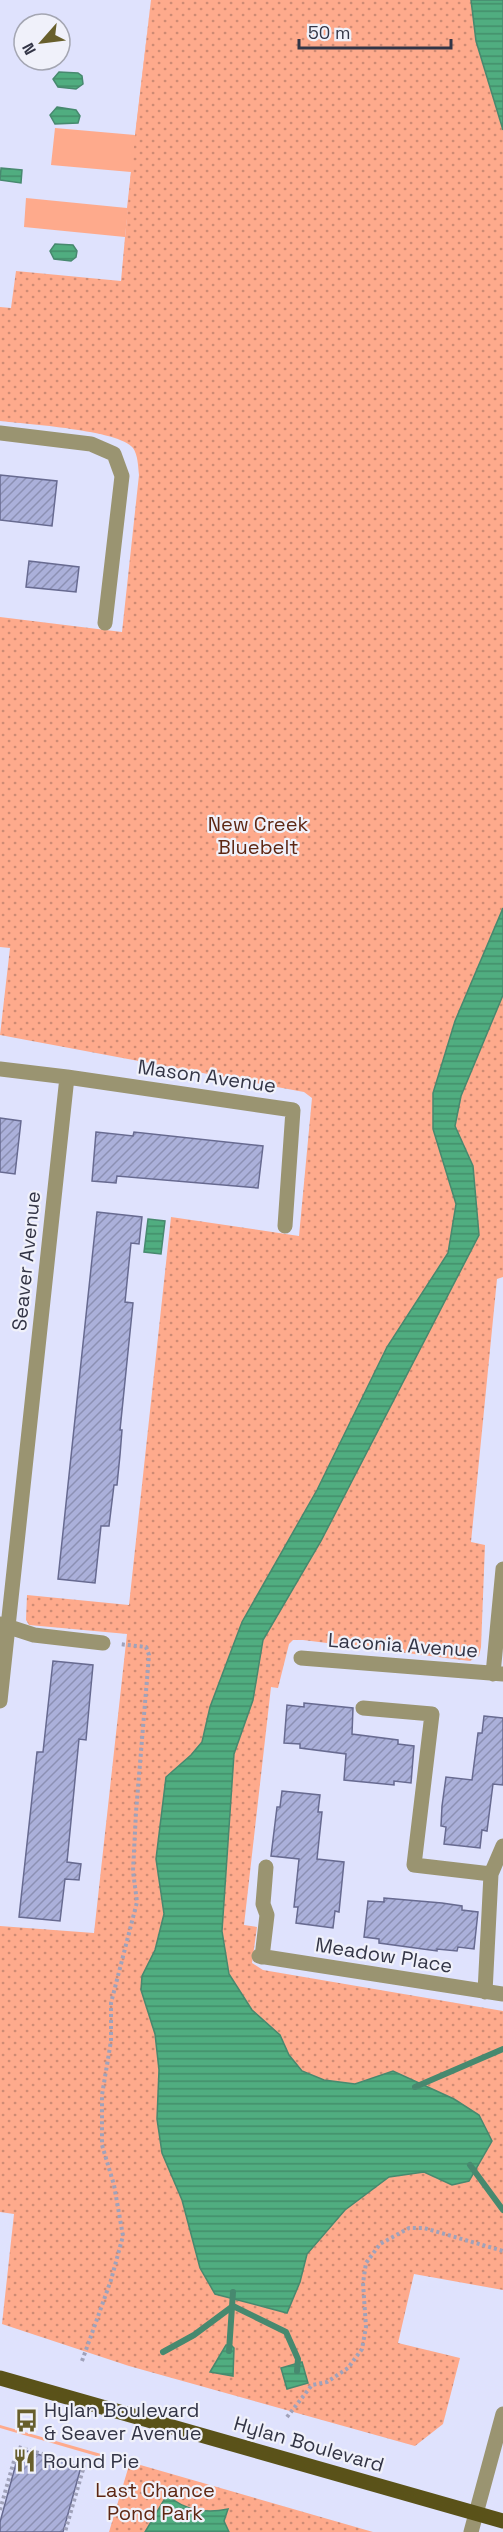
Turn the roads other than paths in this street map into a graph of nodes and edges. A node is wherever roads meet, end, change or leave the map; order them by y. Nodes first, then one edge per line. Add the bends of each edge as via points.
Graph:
1 (0, 433) edge
2 (105, 623) dead end
3 (0, 1069) edge
4 (67, 1077) junction
5 (285, 1226) dead end
6 (503, 1569) edge
7 (4, 1626) edge
8 (103, 1643) road end
9 (301, 1658) dead end
10 (498, 1674) edge
11 (0, 1701) edge
12 (363, 1708) dead end
13 (503, 1846) edge
14 (266, 1868) dead end
15 (491, 1874) junction
16 (485, 1992) junction
17 (503, 1995) edge
18 (0, 2378) edge
19 (503, 2414) edge
20 (476, 2513) junction
21 (503, 2521) edge
22 (471, 2532) edge

1 - 2 street via 91,444 114,454 122,476
3 - 4 street, Mason Avenue
4 - 5 street, Mason Avenue via 293,1110
4 - 7 street, Seaver Avenue
6 - 10 street
7 - 8 street via 34,1635
7 - 11 street, Seaver Avenue
9 - 10 street, Laconia Avenue
12 - 15 street via 432,1714 414,1865
13 - 15 street
14 - 16 street, Meadow Place via 263,1904 267,1915 260,1956
15 - 16 street
16 - 17 street, Meadow Place
18 - 20 main road, Hylan Boulevard
19 - 20 street
20 - 21 main road, Hylan Boulevard
20 - 22 street

